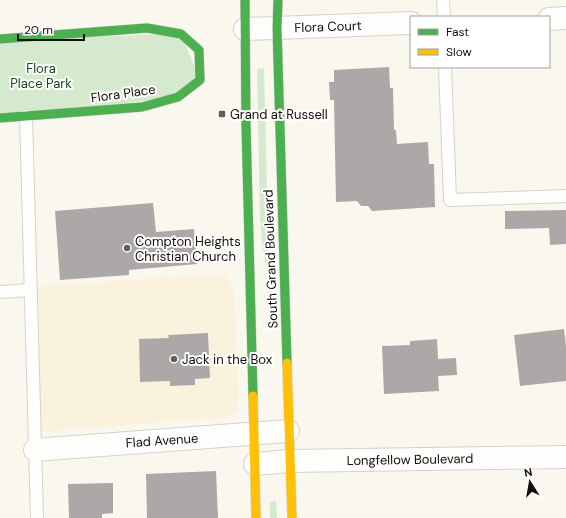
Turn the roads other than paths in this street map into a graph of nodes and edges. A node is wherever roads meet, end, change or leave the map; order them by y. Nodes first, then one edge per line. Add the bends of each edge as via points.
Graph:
1 (245, 0) edge
2 (278, 0) edge
3 (443, 0) edge
4 (444, 16) edge
5 (566, 18) edge
6 (550, 19) edge
7 (410, 23) edge
8 (277, 28) junction
9 (245, 30) junction
10 (0, 39) edge
11 (445, 68) edge
12 (26, 116) junction
13 (0, 118) edge
14 (566, 196) edge
15 (30, 290) junction
16 (0, 292) edge
17 (288, 431) junction
18 (254, 434) junction
19 (35, 450) junction
20 (566, 456) edge
21 (290, 461) junction
22 (255, 464) junction
23 (37, 518) edge
24 (256, 518) edge
25 (292, 518) edge

1 - 9 main road, South Grand Boulevard
2 - 8 main road, South Grand Boulevard
3 - 4 lane
5 - 6 street
7 - 8 street, Flora Court
8 - 9 street, Flora Court
8 - 17 main road, South Grand Boulevard
9 - 18 main road, South Grand Boulevard
10 - 12 main road, Flora Place via 147,28 181,34 199,50 200,80 178,97 142,107
11 - 14 lane via 450,200
12 - 13 main road, Flora Place
12 - 15 lane
15 - 16 lane
15 - 19 lane
17 - 18 street, Flad Avenue
17 - 21 main road, South Grand Boulevard
18 - 19 street, Flad Avenue
18 - 22 main road, South Grand Boulevard
19 - 23 lane
20 - 21 street, Longfellow Boulevard
21 - 22 street, Longfellow Boulevard
21 - 25 main road, South Grand Boulevard
22 - 24 main road, South Grand Boulevard

